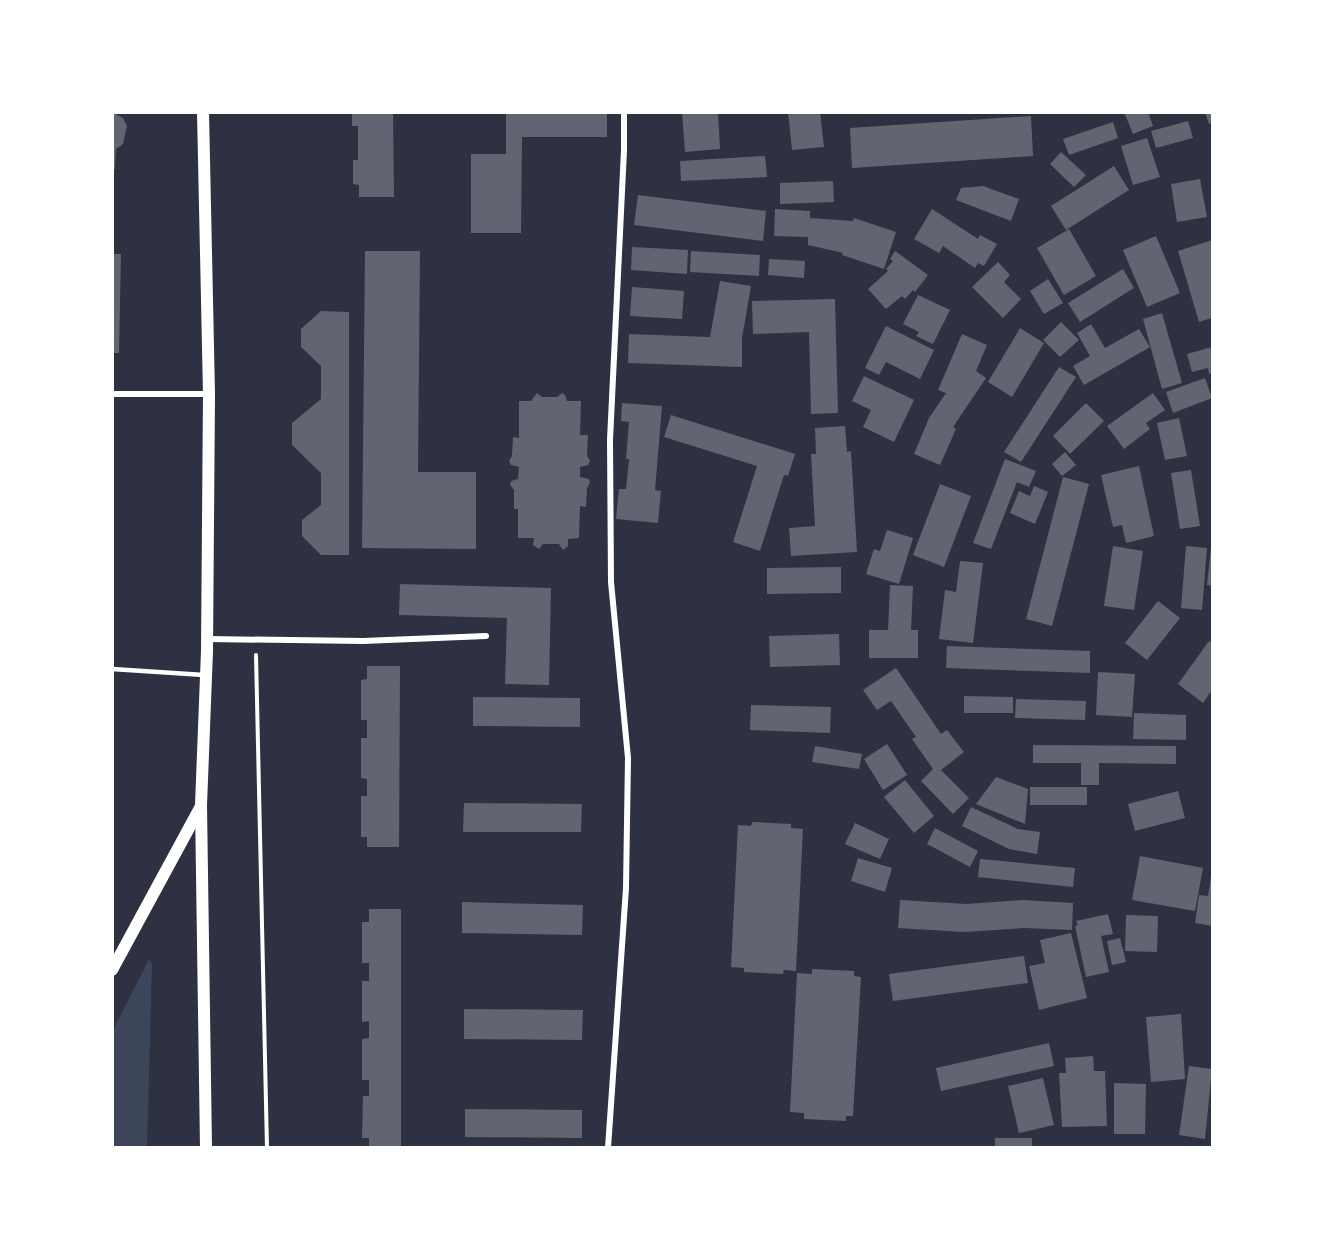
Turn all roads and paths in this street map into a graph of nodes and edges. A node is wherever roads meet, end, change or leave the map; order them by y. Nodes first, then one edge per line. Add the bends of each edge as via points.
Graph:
1 (203, 112) edge
2 (624, 112) edge
3 (112, 394) edge
4 (209, 394) junction
5 (486, 636) dead end
6 (207, 639) junction
7 (256, 639) junction
8 (112, 669) edge
9 (206, 675) junction
10 (201, 805) junction
11 (112, 970) edge
12 (206, 1148) edge
13 (267, 1148) edge
14 (608, 1148) edge

1 - 4 main road
2 - 14 street via 610,440 612,582 628,781 626,888
3 - 4 street
4 - 6 main road
5 - 7 street via 363,641
6 - 7 street
6 - 9 main road
7 - 13 path
8 - 9 lane
9 - 10 main road
10 - 11 main road
10 - 12 main road

